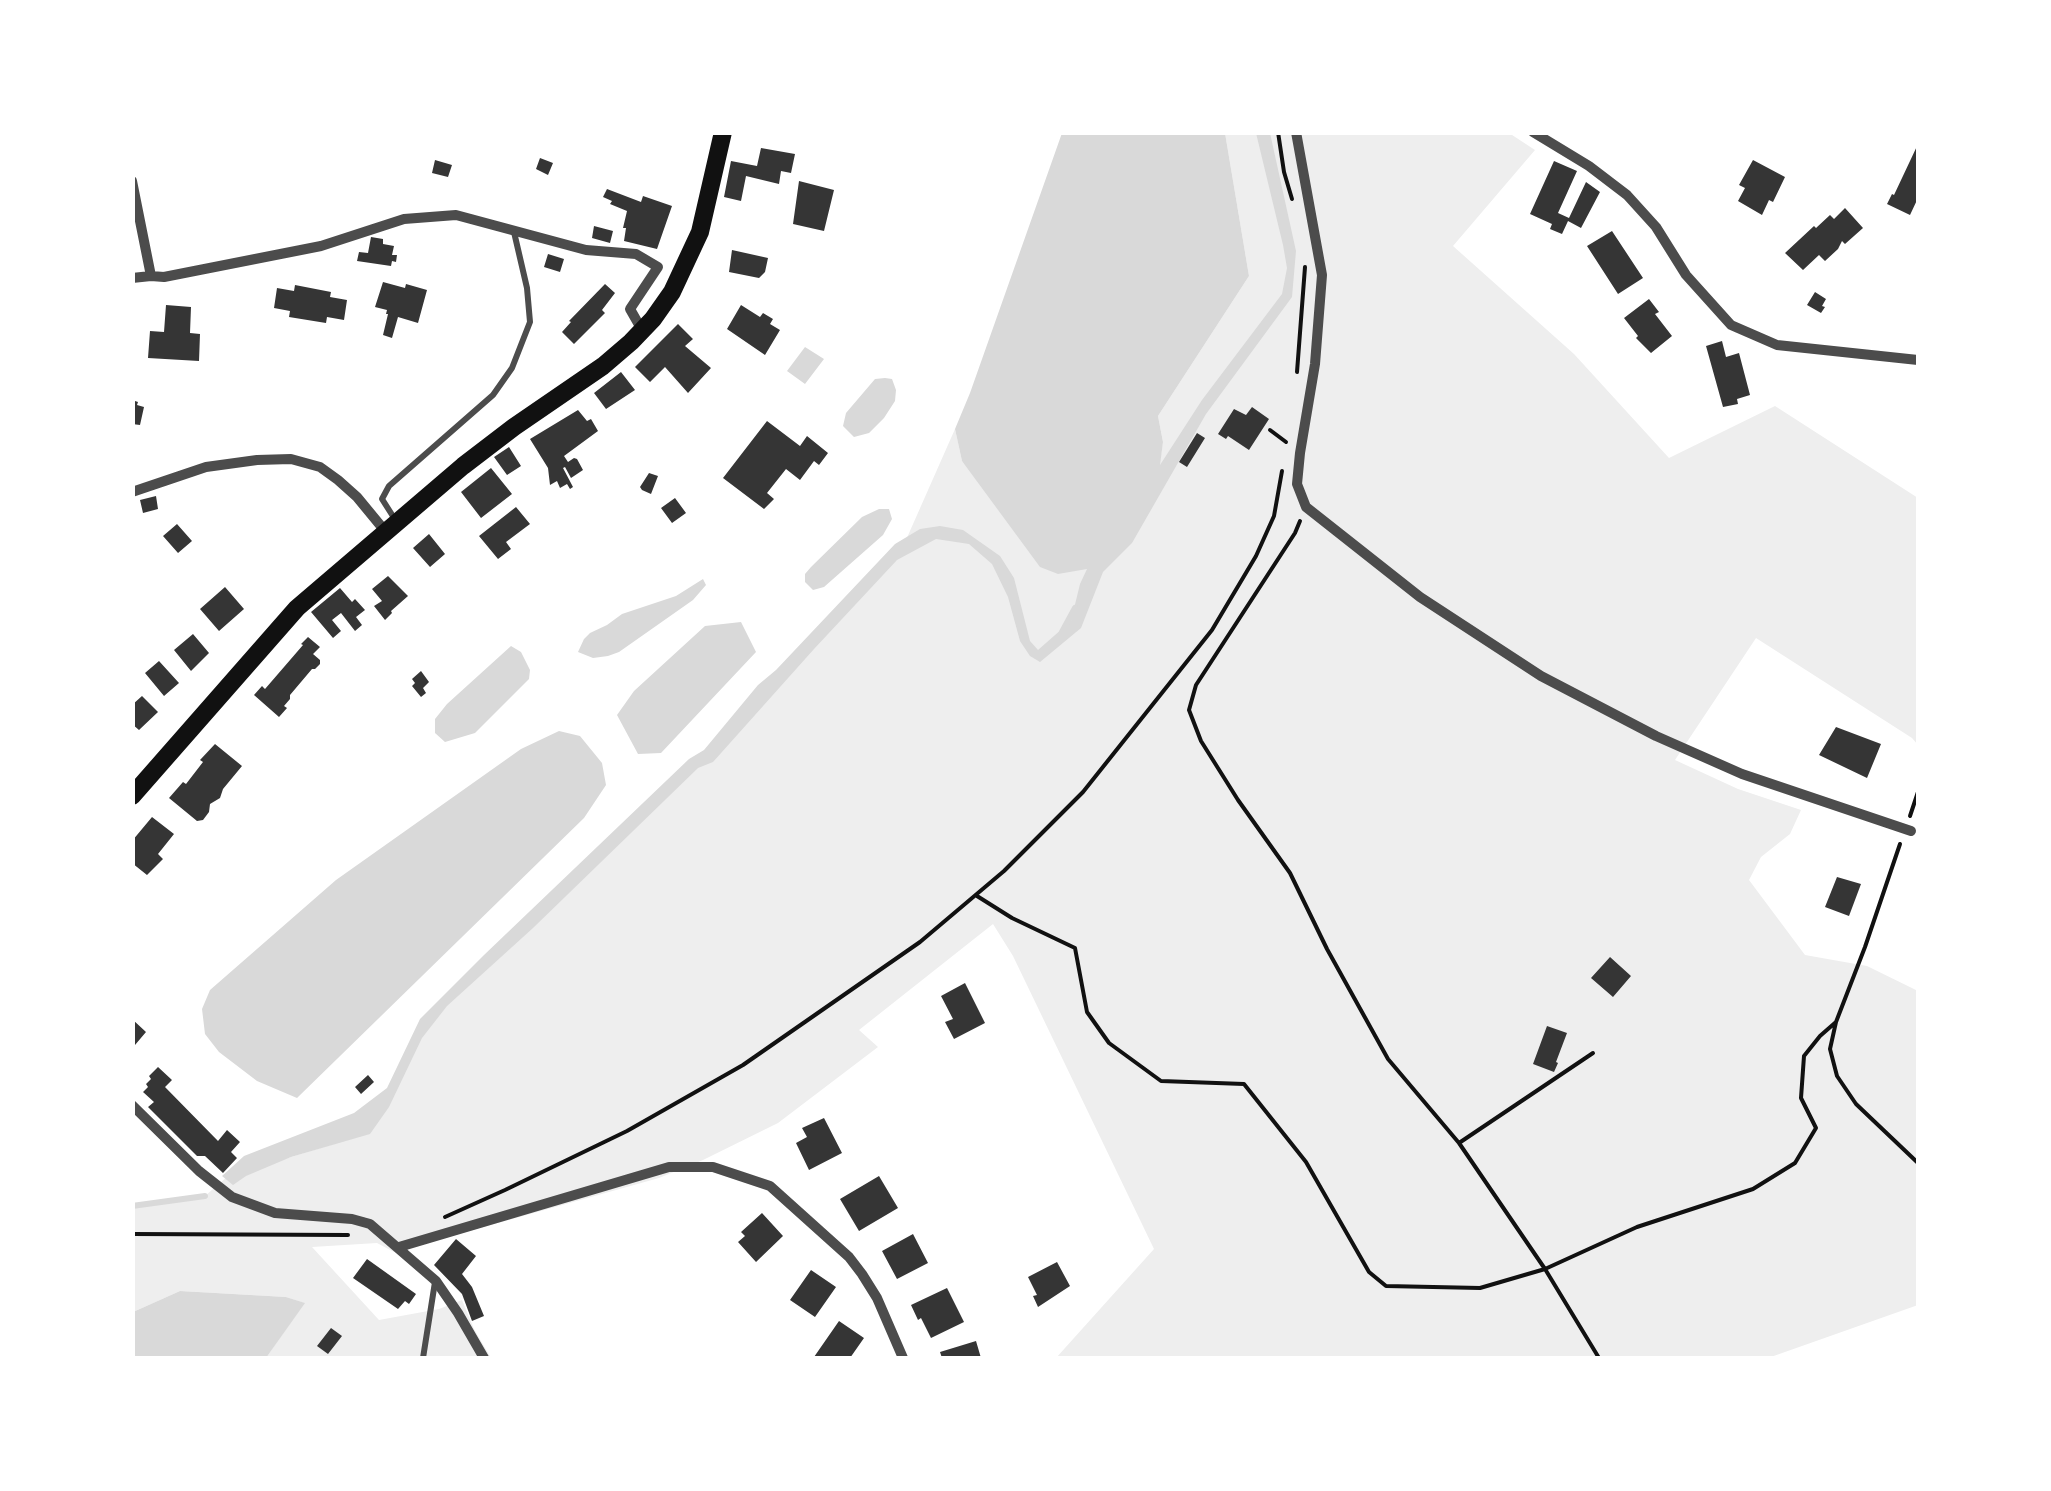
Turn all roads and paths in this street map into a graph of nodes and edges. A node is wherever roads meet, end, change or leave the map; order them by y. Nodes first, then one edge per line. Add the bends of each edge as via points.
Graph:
1 (723, 132) edge
2 (1278, 132) edge
3 (1296, 132) edge
4 (1533, 132) edge
5 (132, 181) edge
6 (1292, 202) dead end
7 (514, 230) junction
8 (1305, 262) dead end
9 (151, 276) junction
10 (132, 278) edge
11 (642, 330) junction
12 (1918, 360) edge
13 (1296, 378) dead end
14 (1289, 427) dead end
15 (1270, 430) dead end
16 (1282, 470) dead end
17 (132, 492) edge
18 (1306, 507) junction
19 (390, 527) junction
20 (1918, 792) edge
21 (132, 796) edge
22 (1908, 830) junction
23 (975, 895) junction
24 (1836, 1022) junction
25 (1593, 1053) dead end
26 (132, 1105) edge
27 (1459, 1143) junction
28 (1918, 1163) edge
29 (442, 1218) dead end
30 (132, 1234) edge
31 (348, 1235) dead end
32 (399, 1247) junction
33 (1545, 1269) junction
34 (436, 1281) junction
35 (423, 1358) edge
36 (484, 1358) edge
37 (904, 1358) edge
38 (1599, 1358) edge

1 - 11 main road via 700,232 672,292
2 - 6 path
3 - 18 street via 1322,276 1300,454 1298,484
4 - 12 street via 1627,195 1731,325 1778,345
5 - 9 street
7 - 9 street via 456,215 404,219 322,246
7 - 11 street via 586,250 636,254 658,267 630,309
7 - 19 lane via 530,322 512,368 493,395 390,486 382,499
8 - 13 path
9 - 10 street
11 - 19 main road
14 - 15 path via 1287,443
16 - 23 path via 1274,516 1212,630 1083,792
17 - 19 street via 206,467 290,459 320,467
18 - 22 street via 1420,597 1540,676 1742,774
18 - 27 path via 1196,685 1189,710 1201,741 1290,873 1388,1059
19 - 21 main road via 297,608
20 - 22 path
22 - 24 path
23 - 29 path via 920,942 743,1065 627,1131
23 - 33 path via 1075,948 1088,1012 1109,1044 1162,1081 1244,1084 1306,1162 1370,1272 1386,1286 1480,1288
24 - 28 path via 1830,1049 1838,1076 1856,1104
24 - 33 path via 1804,1056 1801,1098 1816,1128 1795,1163 1752,1189 1637,1227
25 - 27 path
26 - 32 street via 232,1197 275,1213 361,1220
27 - 33 path
30 - 31 path
32 - 34 street
32 - 37 street via 668,1168 713,1168 770,1186 849,1257
33 - 38 path
34 - 35 lane
34 - 36 street

